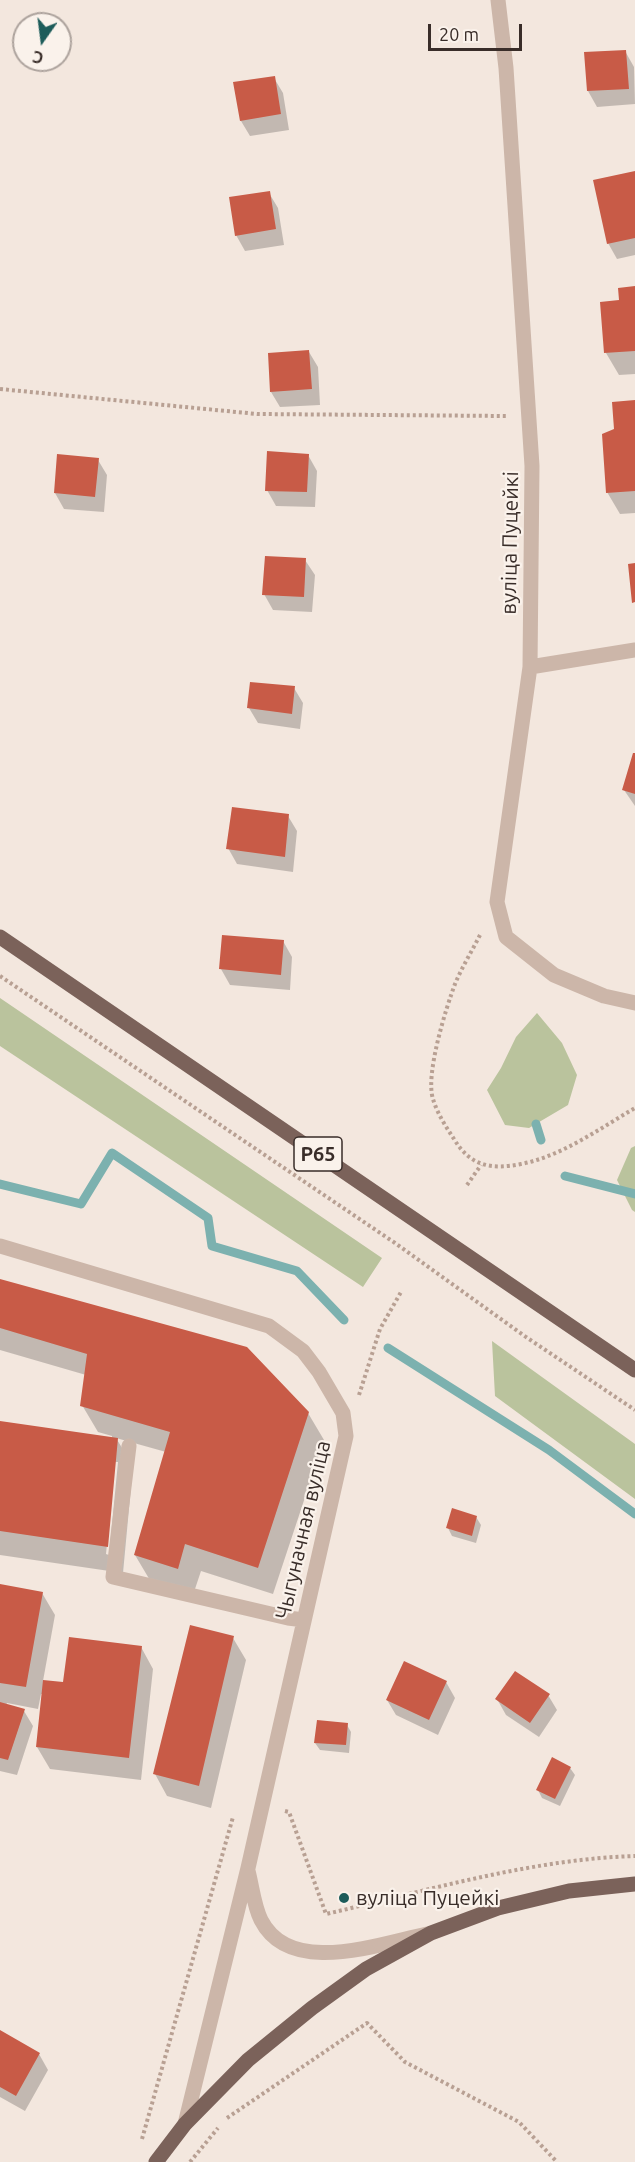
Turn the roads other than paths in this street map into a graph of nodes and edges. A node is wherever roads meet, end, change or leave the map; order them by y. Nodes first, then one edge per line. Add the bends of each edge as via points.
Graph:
1 (498, 0) edge
2 (635, 650) edge
3 (530, 667) junction
4 (0, 937) edge
5 (635, 1003) edge
6 (0, 1246) edge
7 (635, 1370) edge
8 (129, 1446) dead end
9 (304, 1620) junction
10 (248, 1868) junction
11 (635, 1884) edge
12 (431, 1933) junction
13 (185, 2124) junction
14 (156, 2162) edge

1 - 3 street, вуліца Пуцейкі via 530,416
2 - 3 street
3 - 5 street, вуліца Пуцейкі via 497,902 506,937 554,975 604,996
4 - 7 main road, Р65
6 - 9 street, Чыгуначная вуліца via 269,1326 303,1351 343,1413 346,1436
8 - 9 street via 112,1577
9 - 10 street, Чыгуначная вуліца
10 - 12 street via 260,1919 273,1937 291,1949 340,1952
10 - 13 street, Чыгуначная вуліца
11 - 12 main road via 569,1891 498,1908
12 - 13 main road via 366,1969 312,2008 248,2060
13 - 14 main road

